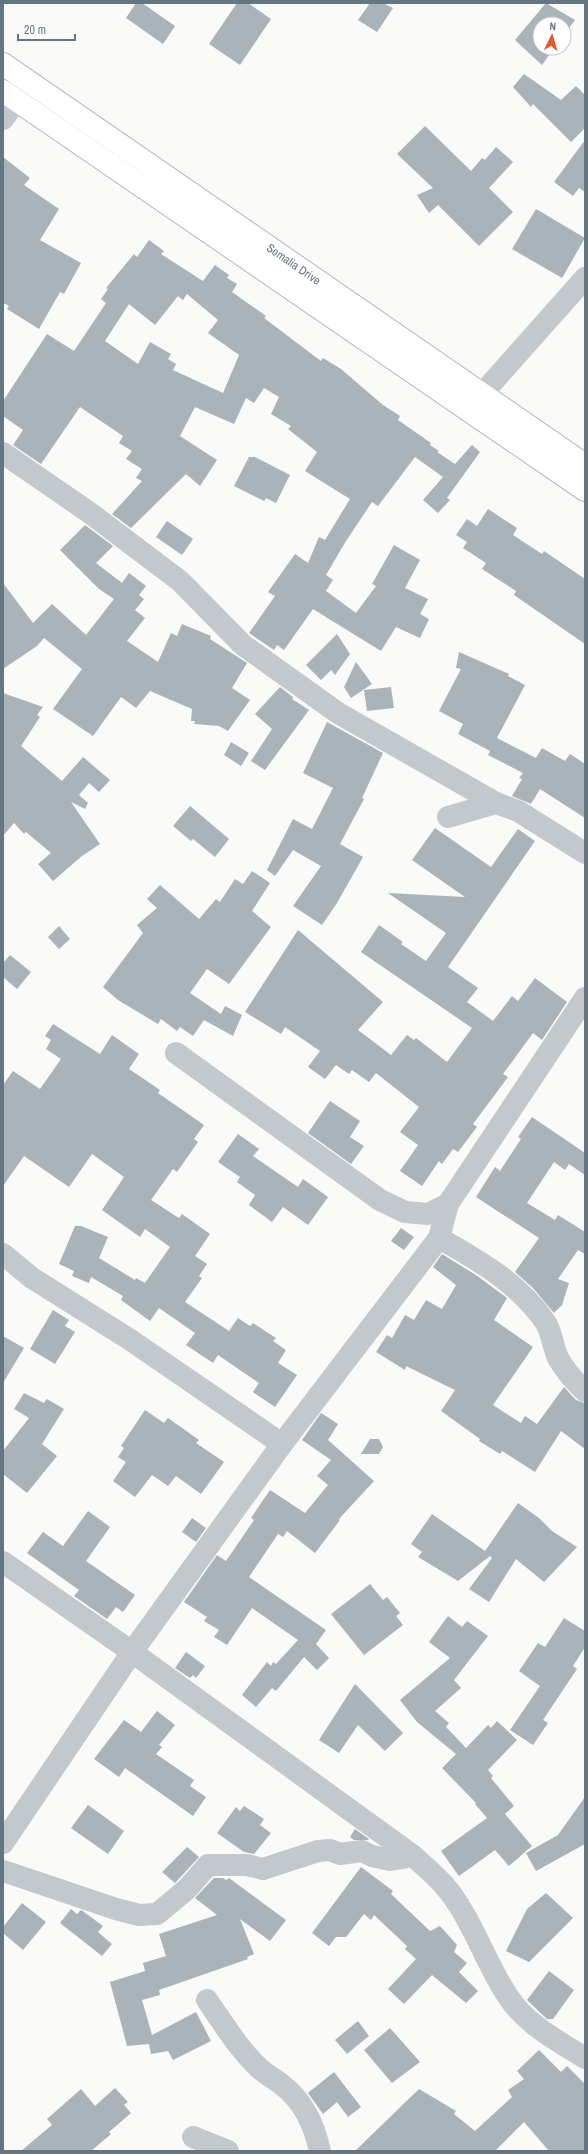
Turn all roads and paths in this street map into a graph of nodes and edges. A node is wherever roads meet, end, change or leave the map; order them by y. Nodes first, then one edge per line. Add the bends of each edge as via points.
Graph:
1 (3, 64) edge
2 (9, 96) edge
3 (3, 119) edge
4 (585, 278) edge
5 (482, 394) junction
6 (3, 453) edge
7 (585, 465) edge
8 (585, 490) edge
9 (496, 803) junction
10 (448, 817) dead end
11 (585, 853) edge
12 (585, 998) edge
13 (176, 1053) dead end
14 (448, 1204) junction
15 (439, 1238) junction
16 (3, 1254) edge
17 (585, 1390) edge
18 (282, 1444) junction
19 (3, 1562) edge
20 (132, 1652) junction
21 (3, 1843) edge
22 (412, 1855) junction
23 (3, 1871) edge
24 (207, 2000) dead end
25 (585, 2058) edge
26 (193, 2137) dead end
27 (228, 2151) edge
28 (320, 2151) edge

1 - 5 main road, Somalia Drive
2 - 3 street
2 - 8 main road, Somalia Drive
4 - 5 street
5 - 7 main road, Somalia Drive
6 - 9 street via 90,513 180,581 244,645 338,713
9 - 10 street
9 - 11 street via 518,811
12 - 14 street
13 - 14 street via 380,1200 404,1212 428,1214
14 - 15 street
15 - 17 street via 480,1262 523,1296 546,1324 558,1358 577,1384
15 - 18 street
16 - 18 street via 32,1278 129,1339
18 - 20 street
19 - 20 street
20 - 21 street
20 - 22 street
22 - 23 street via 390,1860 362,1851 340,1854 330,1850 318,1851 263,1869 247,1865 208,1865 187,1889 157,1914 139,1915 116,1910
22 - 25 street via 441,1881 458,1904 509,1998 522,2014 539,2029
24 - 28 street via 254,2063 296,2098 315,2130
26 - 27 street

